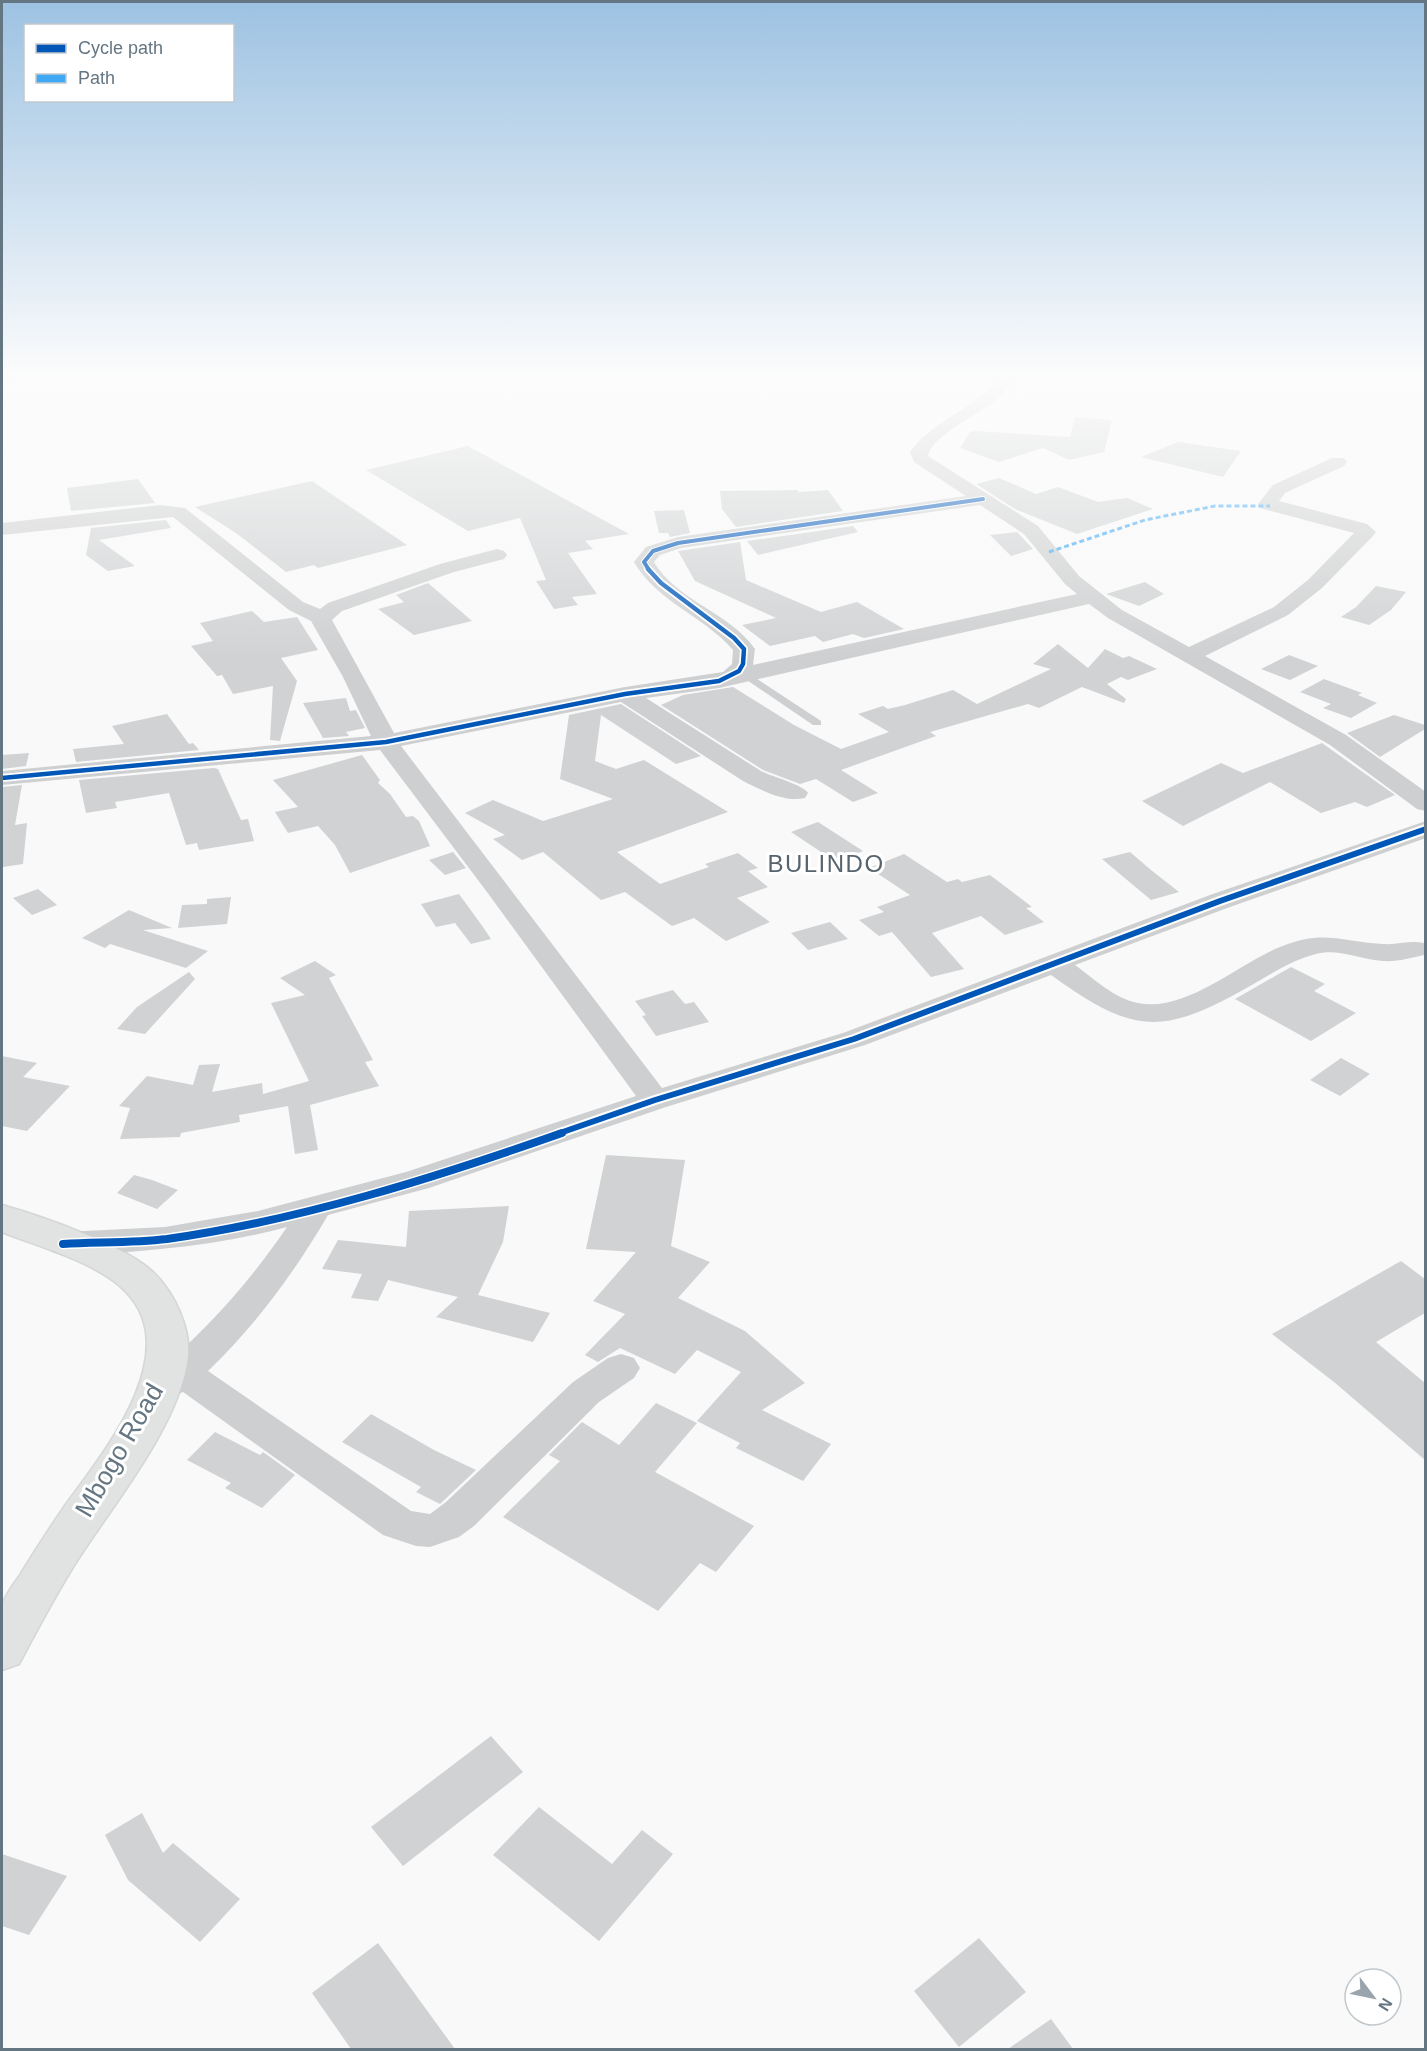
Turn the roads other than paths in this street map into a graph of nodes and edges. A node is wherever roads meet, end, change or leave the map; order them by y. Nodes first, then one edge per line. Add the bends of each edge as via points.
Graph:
1 (937, 471) edge
2 (1319, 471) edge
3 (983, 499) junction
4 (2, 529) edge
5 (497, 555) dead end
6 (1091, 597) junction
7 (322, 618) junction
8 (1189, 655) junction
9 (738, 676) junction
10 (625, 694) junction
11 (818, 723) dead end
12 (386, 742) junction
13 (2, 778) edge
14 (796, 793) dead end
15 (1425, 804) edge
16 (1425, 829) edge
17 (1414, 949) dead end
18 (1053, 963) junction
19 (655, 1100) junction
20 (315, 1209) junction
21 (2, 1218) edge
22 (63, 1244) junction
23 (621, 1368) dead end
24 (170, 1381) junction
25 (2, 1649) edge

1 - 3 street
2 - 8 street via 1279,489 1267,504 1366,532 1281,611
3 - 6 street via 1031,530
3 - 9 street via 678,543 653,551 644,562 646,568 732,634 744,649
4 - 7 street via 178,512 296,606
5 - 7 street via 335,607
6 - 8 street
6 - 9 street
7 - 12 street via 321,623 354,677
8 - 15 street via 1338,740
9 - 10 street
9 - 11 lane
10 - 12 street
10 - 14 street via 752,776
12 - 13 street
12 - 19 street via 498,886
16 - 18 street
17 - 18 street via 1391,953 1334,943 1309,946 1271,960 1194,1004 1153,1015 1113,1003
18 - 19 street via 854,1039
19 - 20 street via 517,1148
20 - 22 street via 165,1239
20 - 24 street via 256,1299 230,1328
21 - 22 main road, Mbogo Road
22 - 24 main road, Mbogo Road via 113,1263 140,1281 158,1307 165,1329
23 - 24 street via 586,1392 460,1514 446,1526 431,1531 398,1523
24 - 25 main road, Mbogo Road via 58,1553

